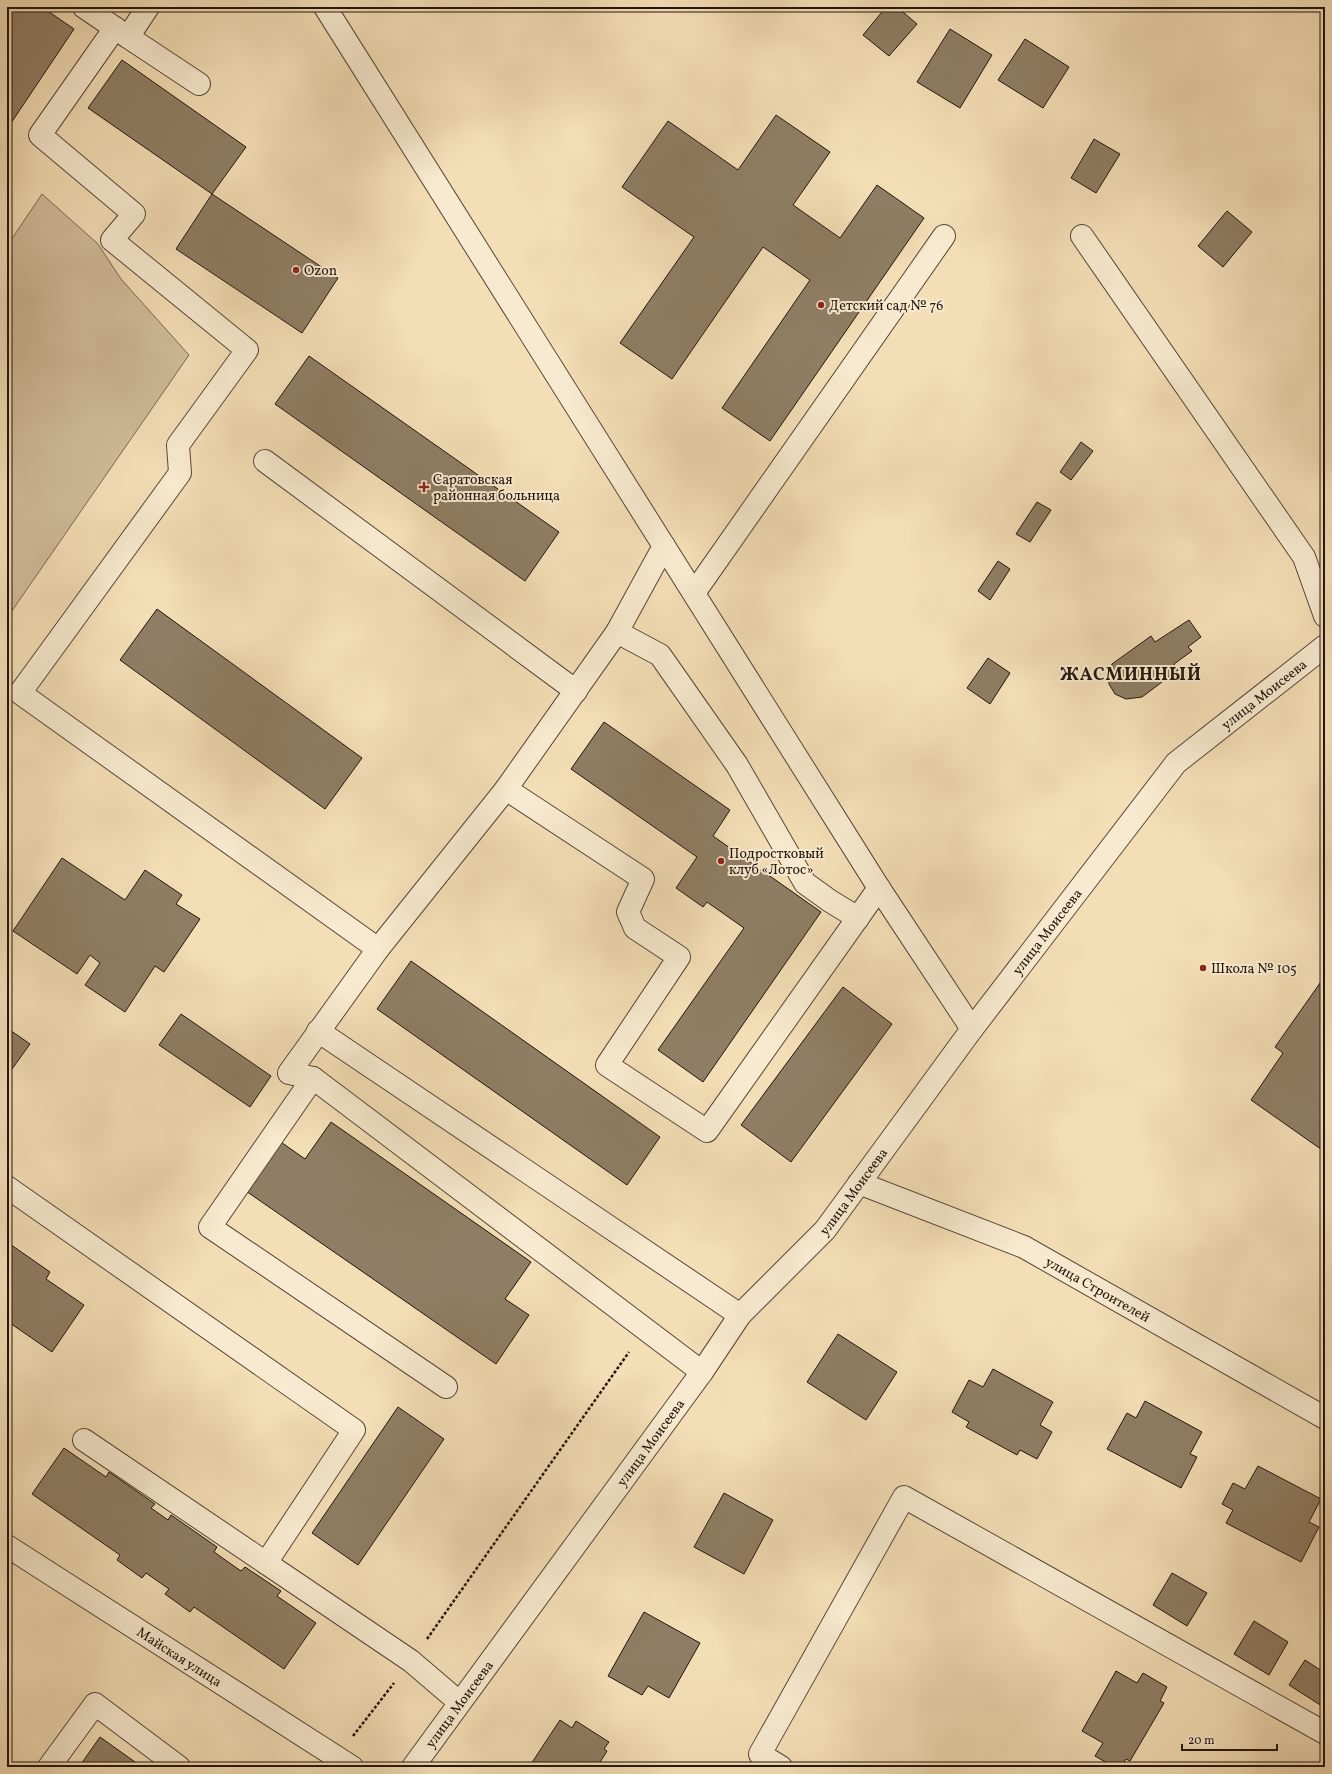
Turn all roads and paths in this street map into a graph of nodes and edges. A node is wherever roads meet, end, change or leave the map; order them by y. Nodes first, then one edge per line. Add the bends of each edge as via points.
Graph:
1 (84, 7) edge
2 (148, 7) edge
3 (324, 7) edge
4 (121, 33) junction
5 (199, 84) dead end
6 (944, 236) dead end
7 (1082, 236) dead end
8 (265, 461) dead end
9 (664, 546) junction
10 (694, 593) junction
11 (1325, 616) edge
12 (617, 632) junction
13 (1325, 646) edge
14 (14, 688) edge
15 (576, 691) junction
16 (506, 789) junction
17 (879, 888) junction
18 (858, 918) junction
19 (378, 949) junction
20 (972, 1029) junction
21 (318, 1031) junction
22 (312, 1078) junction
23 (859, 1183) junction
24 (7, 1187) edge
25 (740, 1315) junction
26 (645, 1329) junction
27 (702, 1372) junction
28 (446, 1387) dead end
29 (1325, 1418) edge
30 (84, 1440) dead end
31 (7, 1546) edge
32 (266, 1563) junction
33 (411, 1661) junction
34 (460, 1702) junction
35 (1325, 1733) edge
36 (345, 1762) edge
37 (49, 1767) edge
38 (179, 1767) edge
39 (413, 1767) edge
40 (781, 1767) edge

1 - 4 street
2 - 4 street
3 - 9 street
4 - 5 street
4 - 14 street via 40,135 134,214 112,240 247,350 178,445 180,473
6 - 10 street
7 - 11 street via 1304,557
8 - 15 street
9 - 10 street
9 - 12 street
10 - 17 street
12 - 15 street
12 - 18 street via 660,655 737,765 805,883
13 - 20 street, улица Моисеева via 1176,763
14 - 19 street
15 - 16 street
16 - 18 street via 643,880 628,912 634,928 679,957 607,1065 707,1131
16 - 19 street
17 - 18 street
17 - 20 street
19 - 21 street
20 - 23 street, улица Моисеева
21 - 22 street via 289,1073
21 - 25 street
22 - 26 street
22 - 28 street via 210,1227
23 - 25 street, улица Моисеева via 825,1230
23 - 29 street, улица Строителей via 1024,1247
24 - 32 street via 354,1430
25 - 27 street, улица Моисеева
26 - 27 street
26 - 33 path
27 - 34 street, улица Моисеева
30 - 32 street
31 - 36 street, Майская улица
32 - 33 street
33 - 34 street
33 - 36 path
34 - 39 street, улица Моисеева
35 - 40 street via 904,1497 760,1754
37 - 38 street via 95,1704

